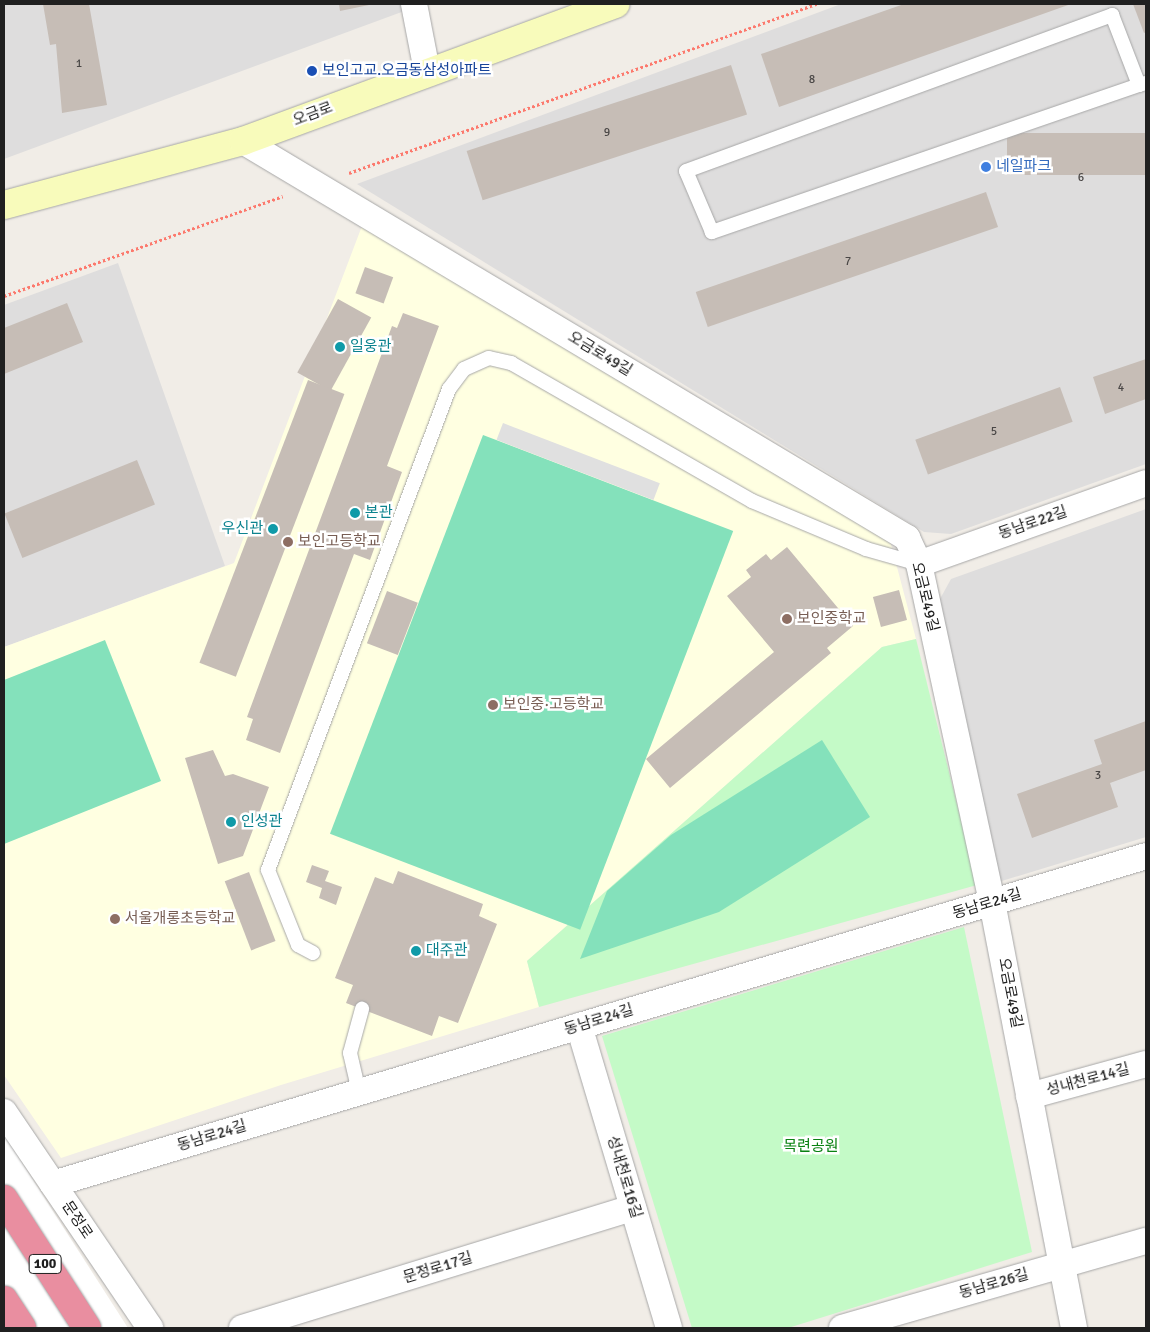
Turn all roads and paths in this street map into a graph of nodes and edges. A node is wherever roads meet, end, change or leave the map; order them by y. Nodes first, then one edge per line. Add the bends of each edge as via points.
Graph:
1 (414, 4) edge
2 (817, 4) edge
3 (601, 6) edge
4 (427, 71) junction
5 (1142, 84) edge
6 (243, 140) junction
7 (349, 173) dead end
8 (288, 195) dead end
9 (4, 205) edge
10 (4, 296) edge
11 (1146, 483) edge
12 (919, 564) junction
13 (1146, 856) edge
14 (992, 902) junction
15 (313, 953) dead end
16 (362, 1009) dead end
17 (579, 1026) junction
18 (1146, 1064) edge
19 (359, 1092) junction
20 (1029, 1096) junction
21 (4, 1112) edge
22 (53, 1184) junction
23 (4, 1200) edge
24 (634, 1208) junction
25 (1146, 1241) edge
26 (1062, 1265) junction
27 (4, 1300) edge
28 (22, 1328) edge
29 (86, 1328) edge
30 (150, 1328) edge
31 (242, 1328) edge
32 (669, 1328) edge
33 (842, 1328) edge
34 (1074, 1328) edge

1 - 4 street
2 - 7 path
3 - 4 main road, 오금로
4 - 6 main road, 오금로
5 - 5 lane via 712,232 686,171 1112,14
6 - 9 main road, 오금로
6 - 12 street, 오금로49길 via 907,538
8 - 10 path
11 - 12 street, 동남로22길
12 - 14 street, 오금로49길
12 - 15 lane via 866,549 752,501 511,363 489,358 470,364 449,389 268,870 298,945
13 - 14 street, 동남로24길
14 - 17 street, 동남로24길
14 - 20 street, 오금로49길
16 - 19 lane via 350,1054
17 - 19 street, 동남로24길
17 - 24 street, 성내천로16길
18 - 20 street, 성내천로14길
19 - 22 street, 동남로24길
20 - 26 street, 오금로49길
21 - 22 street, 문정로
22 - 30 street, 문정로
23 - 29 highway, 100
24 - 31 street, 문정로17길
24 - 32 street, 성내천로16길
25 - 26 street, 동남로26길
26 - 33 street, 동남로26길
26 - 34 street, 오금로49길
27 - 28 highway

